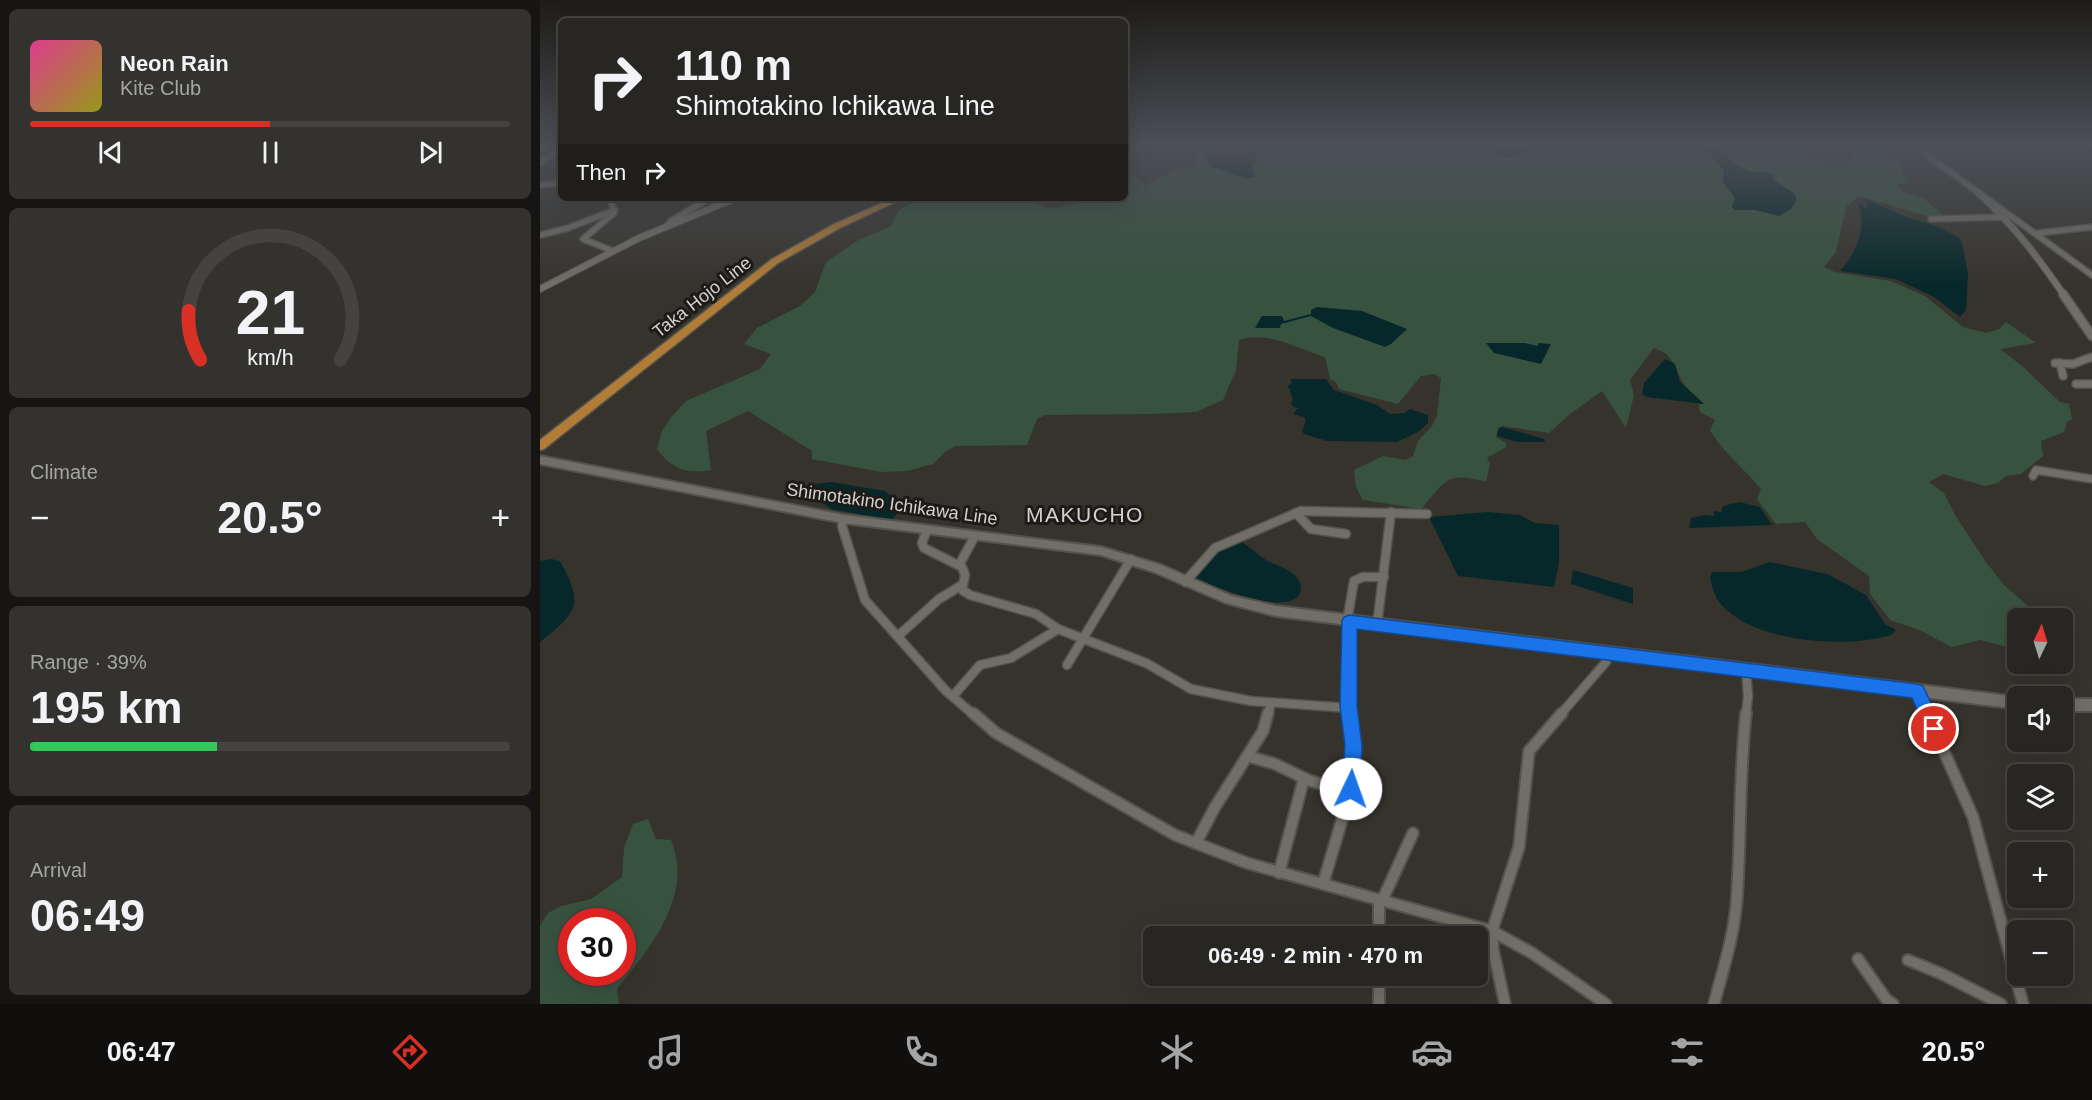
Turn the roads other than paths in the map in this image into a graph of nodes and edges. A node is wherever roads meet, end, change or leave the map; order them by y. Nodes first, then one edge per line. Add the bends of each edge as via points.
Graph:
1 (1977, 192) joint
2 (611, 201) edge
3 (705, 201) edge
4 (728, 201) edge
5 (893, 201) edge
6 (615, 210) junction
7 (2005, 217) junction
8 (2017, 217) junction
9 (1931, 219) dead end
10 (666, 226) junction
11 (2092, 227) edge
12 (2038, 233) junction
13 (540, 235) edge
14 (613, 251) junction
15 (2092, 275) edge
16 (540, 289) edge
17 (2092, 336) edge
18 (2092, 357) edge
19 (2063, 376) dead end
20 (2076, 384) dead end
21 (2092, 384) edge
22 (540, 446) edge
23 (540, 460) edge
24 (2032, 476) dead end
25 (2092, 479) edge
26 (1391, 512) junction
27 (1296, 513) junction
28 (1427, 514) dead end
29 (844, 519) junction
30 (927, 530) junction
31 (1346, 534) dead end
32 (975, 536) junction
33 (1131, 559) junction
34 (959, 565) junction
35 (1384, 577) junction
36 (1185, 582) junction
37 (962, 585) junction
38 (1348, 621) junction
39 (1377, 625) junction
40 (1058, 629) junction
41 (898, 636) junction
42 (1083, 639) junction
43 (1606, 653) junction
44 (1067, 665) dead end
45 (1746, 670) junction
46 (1917, 691) junction
47 (953, 696) junction
48 (2007, 702) edge
49 (1271, 703) junction
50 (2073, 705) edge
51 (2092, 705) edge
52 (1349, 708) junction
53 (1247, 756) junction
54 (1304, 778) junction
55 (1350, 793) junction
56 (1413, 833) dead end
57 (1196, 843) junction
58 (1279, 873) junction
59 (1323, 884) junction
60 (1381, 901) junction
61 (1380, 926) edge
62 (1492, 931) junction
63 (1858, 959) dead end
64 (1908, 960) dead end
65 (1379, 986) edge
66 (1379, 1004) edge
67 (1505, 1004) edge
68 (1606, 1004) edge
69 (1714, 1004) edge
70 (1893, 1004) edge
71 (2001, 1004) edge
72 (2024, 1004) edge

1 - 7 street
1 - 8 street
2 - 6 street
3 - 10 street
4 - 10 street
5 - 22 main road, Taka Hojo Line via 774,261
6 - 13 street
6 - 14 street via 582,237
7 - 8 street
7 - 9 street
7 - 17 street via 2029,244
8 - 12 street
10 - 14 street
11 - 12 street
12 - 15 street
14 - 16 street
18 - 19 street via 2077,363 2058,363
20 - 21 street
23 - 29 main road, Shimotakino Ichikawa Line
24 - 25 street via 2036,470
26 - 27 street via 1314,509
26 - 28 street
26 - 35 street
27 - 31 street via 1304,526 1312,530
27 - 36 street via 1215,548
29 - 30 main road, Shimotakino Ichikawa Line
29 - 41 street via 842,526 865,600
30 - 32 main road, Shimotakino Ichikawa Line
30 - 34 street via 924,548
32 - 33 main road, Shimotakino Ichikawa Line via 1080,547
32 - 34 street
33 - 36 main road, Shimotakino Ichikawa Line
33 - 42 street
34 - 37 street via 965,575
35 - 38 street via 1354,581
35 - 39 street
36 - 38 main road, Shimotakino Ichikawa Line via 1230,600
37 - 40 street via 962,590 970,595 1036,614
37 - 41 street
38 - 39 main road, Shimotakino Ichikawa Line
38 - 52 street
39 - 43 main road, Shimotakino Ichikawa Line
40 - 42 street
40 - 47 street via 1011,659 980,665
41 - 47 street
42 - 44 street
42 - 49 street via 1146,663 1191,689
43 - 45 main road, Shimotakino Ichikawa Line
43 - 62 street via 1606,662 1529,751 1519,847
45 - 46 main road, Shimotakino Ichikawa Line
45 - 69 street via 1748,696 1740,763 1737,897
46 - 48 main road, Shimotakino Ichikawa Line
46 - 72 street via 1973,817
47 - 57 street via 1006,739 1175,835
49 - 52 street
49 - 53 street via 1263,731
50 - 51 main road
52 - 55 street via 1353,746
53 - 54 street
53 - 57 street
54 - 55 street
54 - 58 street
55 - 59 street
56 - 60 street
57 - 58 street
58 - 59 street
59 - 60 street
60 - 61 street
60 - 62 street
62 - 67 street
62 - 68 street via 1532,953
63 - 70 street
64 - 71 street
65 - 66 street

